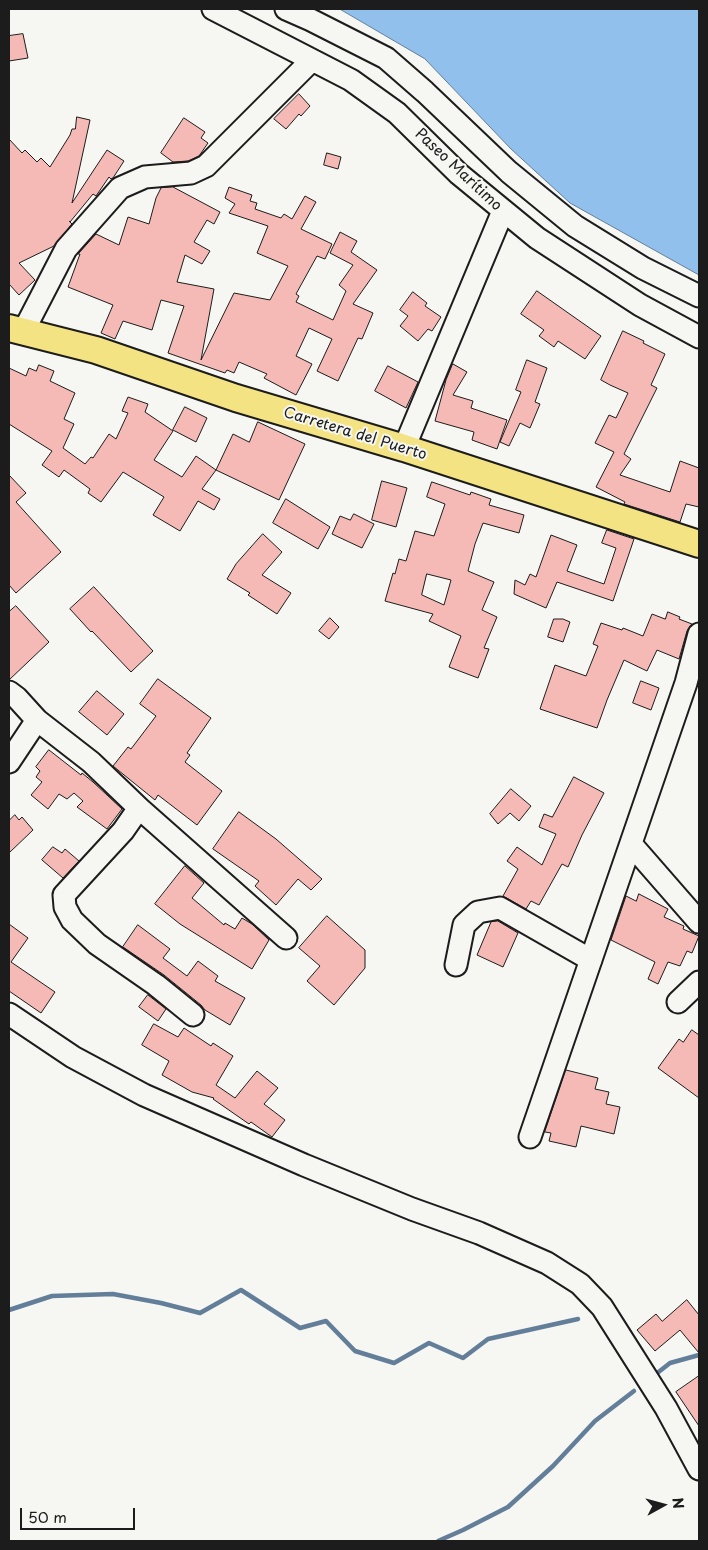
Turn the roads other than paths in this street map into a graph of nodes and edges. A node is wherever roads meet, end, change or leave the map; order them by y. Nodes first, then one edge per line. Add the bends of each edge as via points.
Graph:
1 (213, 9) edge
2 (286, 9) edge
3 (312, 60) junction
4 (503, 211) junction
5 (699, 296) edge
6 (16, 330) edge
7 (699, 337) edge
8 (404, 448) junction
9 (699, 544) edge
10 (699, 634) edge
11 (9, 692) edge
12 (37, 720) junction
13 (9, 762) edge
14 (140, 808) junction
15 (631, 844) junction
16 (699, 922) edge
17 (286, 938) dead end
18 (591, 960) junction
19 (456, 965) dead end
20 (699, 982) edge
21 (678, 1002) dead end
22 (9, 1014) edge
23 (193, 1016) dead end
24 (530, 1137) dead end
25 (699, 1469) edge

1 - 3 street, Paseo Marítimo
2 - 5 street via 386,58 509,172 575,226 643,268
3 - 4 street, Paseo Marítimo via 350,80 397,113 459,174
3 - 6 street via 206,166 191,173 145,177 120,188 66,248
4 - 7 street, Paseo Marítimo via 537,238 640,305
4 - 8 street
6 - 8 main road, Carretera del Puerto via 96,350 236,398
8 - 9 main road, Carretera del Puerto
10 - 15 street via 686,683
11 - 12 street
12 - 13 street
12 - 14 street via 91,762
14 - 17 street
14 - 23 street via 124,832 64,895 65,907 72,920 97,944 156,985
15 - 16 street
15 - 18 street
18 - 19 street via 500,908 478,912 464,925
18 - 24 street
20 - 21 street
22 - 25 street via 73,1057 144,1096 304,1165 480,1233 547,1263 580,1284 602,1308 666,1408

